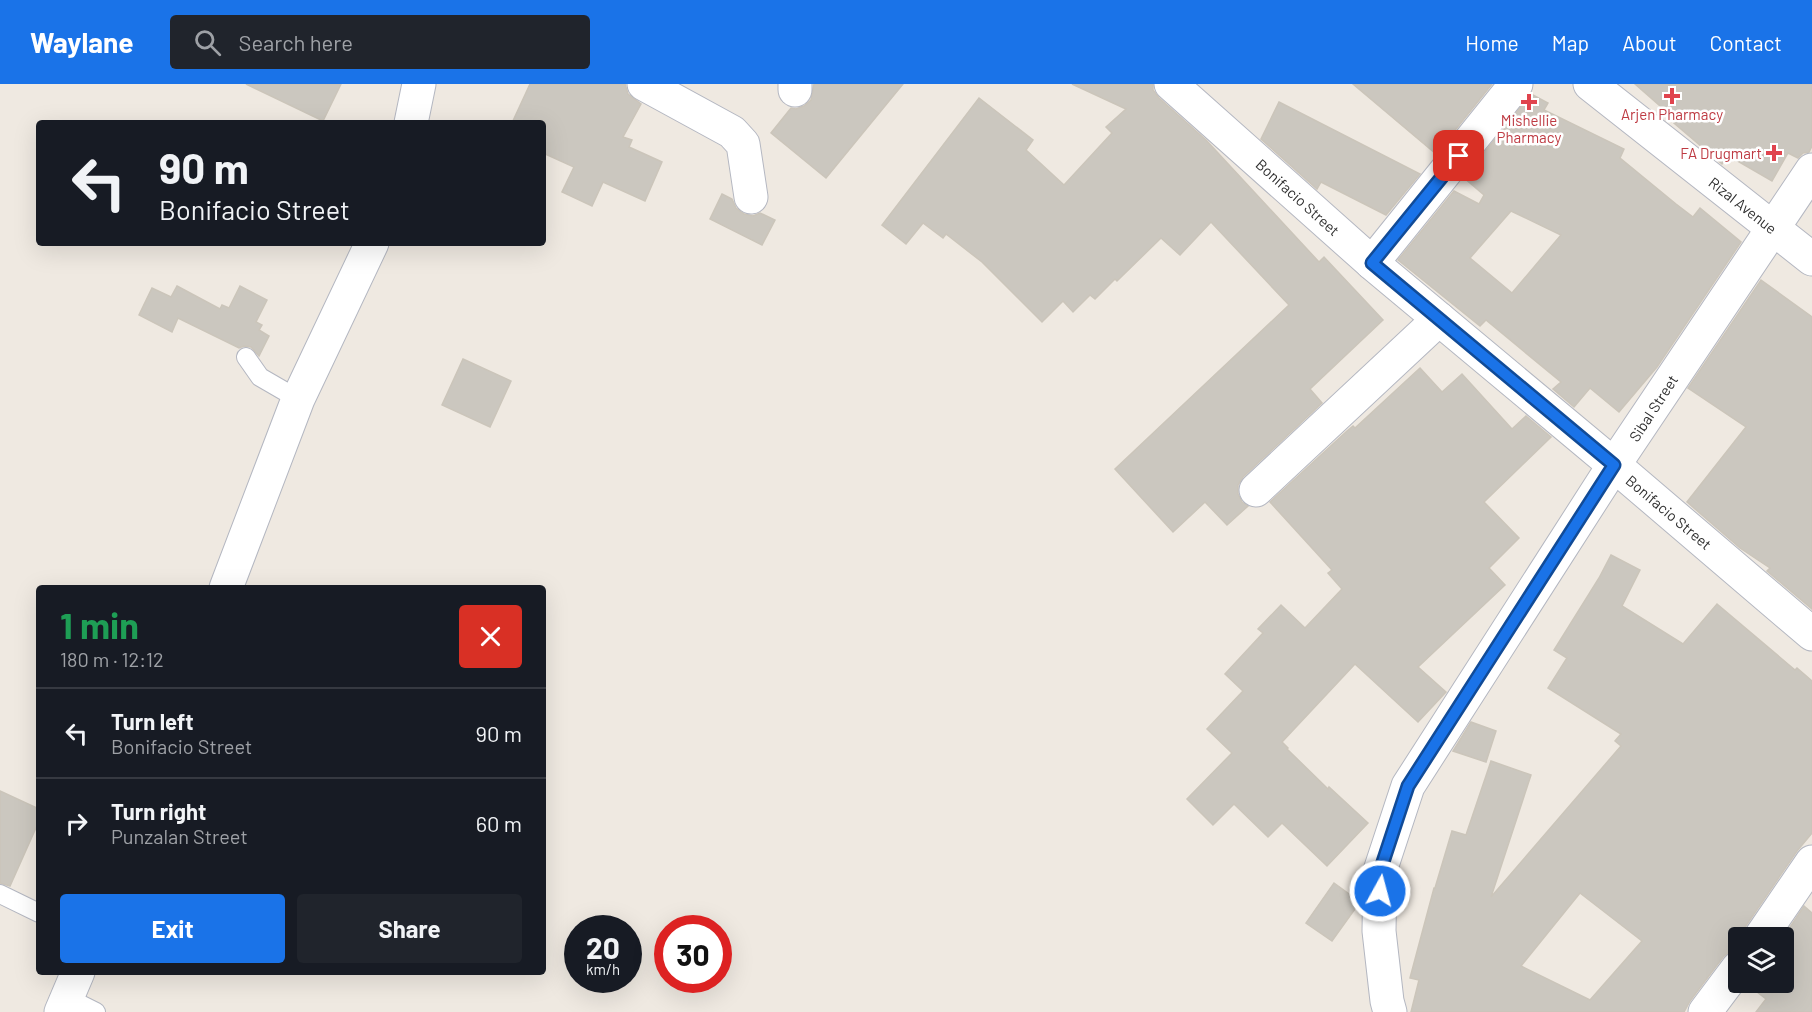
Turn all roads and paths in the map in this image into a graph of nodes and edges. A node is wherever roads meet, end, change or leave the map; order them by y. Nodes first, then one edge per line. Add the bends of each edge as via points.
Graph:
1 (419, 84) edge
2 (644, 84) edge
3 (1171, 84) edge
4 (1516, 84) edge
5 (1590, 84) edge
6 (412, 120) edge
7 (1812, 170) edge
8 (751, 197) dead end
9 (1773, 229) junction
10 (371, 246) edge
11 (1812, 259) edge
12 (1372, 263) junction
13 (1439, 319) junction
14 (246, 357) dead end
15 (298, 399) junction
16 (1614, 465) junction
17 (1256, 490) dead end
18 (227, 585) edge
19 (1812, 634) edge
20 (1812, 862) edge
21 (0, 894) edge
22 (36, 912) edge
23 (1768, 927) edge
24 (1728, 981) edge
25 (68, 994) edge
26 (96, 1012) edge
27 (1390, 1012) edge
28 (1704, 1012) edge

1 - 6 street
2 - 8 street via 732,132 743,144
3 - 12 street, Bonifacio Street
4 - 12 street
5 - 9 street, Rizal Avenue
7 - 9 street, Sibal Street
9 - 11 street, Rizal Avenue
9 - 16 street, Sibal Street
10 - 15 street
12 - 13 street, Bonifacio Street
13 - 16 street, Bonifacio Street
13 - 17 street
14 - 15 lane via 260,377
15 - 18 street
16 - 19 street, Bonifacio Street
16 - 27 street, Sibal Street via 1408,786 1380,871 1379,931
20 - 23 street
21 - 22 lane
24 - 28 street
25 - 26 lane

